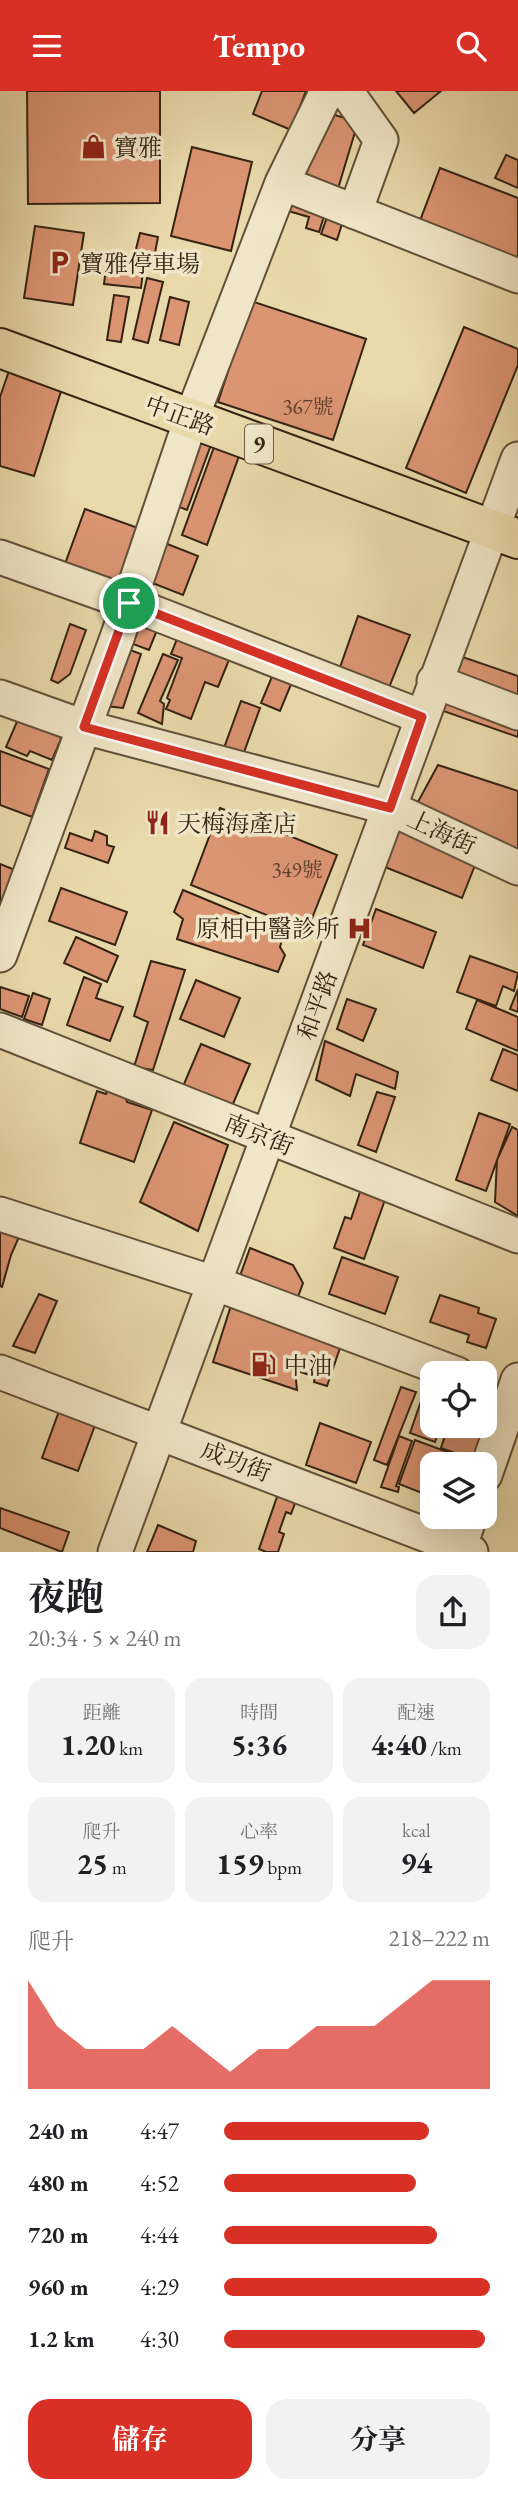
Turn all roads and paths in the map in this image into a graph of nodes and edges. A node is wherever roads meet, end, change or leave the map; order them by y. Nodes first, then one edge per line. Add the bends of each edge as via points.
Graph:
1 (327, 91) edge
2 (346, 91) edge
3 (282, 183) junction
4 (355, 212) junction
5 (518, 276) edge
6 (0, 348) edge
7 (191, 419) junction
8 (518, 459) edge
9 (504, 534) edge
10 (0, 557) edge
11 (129, 603) junction
12 (435, 681) junction
13 (0, 698) edge
14 (518, 713) edge
15 (422, 717) junction
16 (84, 727) junction
17 (390, 808) junction
18 (518, 868) edge
19 (0, 955) edge
20 (0, 1030) edge
21 (267, 1138) junction
22 (0, 1214) edge
23 (518, 1236) edge
24 (214, 1283) junction
25 (422, 1361) edge
26 (0, 1372) edge
27 (508, 1389) edge
28 (159, 1431) junction
29 (491, 1452) edge
30 (465, 1542) edge
31 (115, 1552) edge

1 - 3 street
2 - 4 street via 381,140
3 - 4 street
3 - 7 street
4 - 5 street
6 - 7 main road, 中正路 / 9
7 - 9 main road, 中正路 / 9
7 - 11 street
8 - 9 street, 和平路
9 - 12 street, 和平路
10 - 11 street
11 - 15 street
11 - 16 street
12 - 14 street
12 - 15 street, 和平路
13 - 16 street, 上海街
15 - 17 street, 和平路
16 - 17 street, 上海街
16 - 19 street
17 - 18 street, 上海街
17 - 21 street, 和平路
20 - 21 street, 南京街
21 - 23 street, 南京街
21 - 24 street, 和平路
22 - 24 street
24 - 25 street
24 - 28 street, 和平路
26 - 28 street, 成功街
27 - 29 street
28 - 30 street, 成功街
28 - 31 street, 和平路

